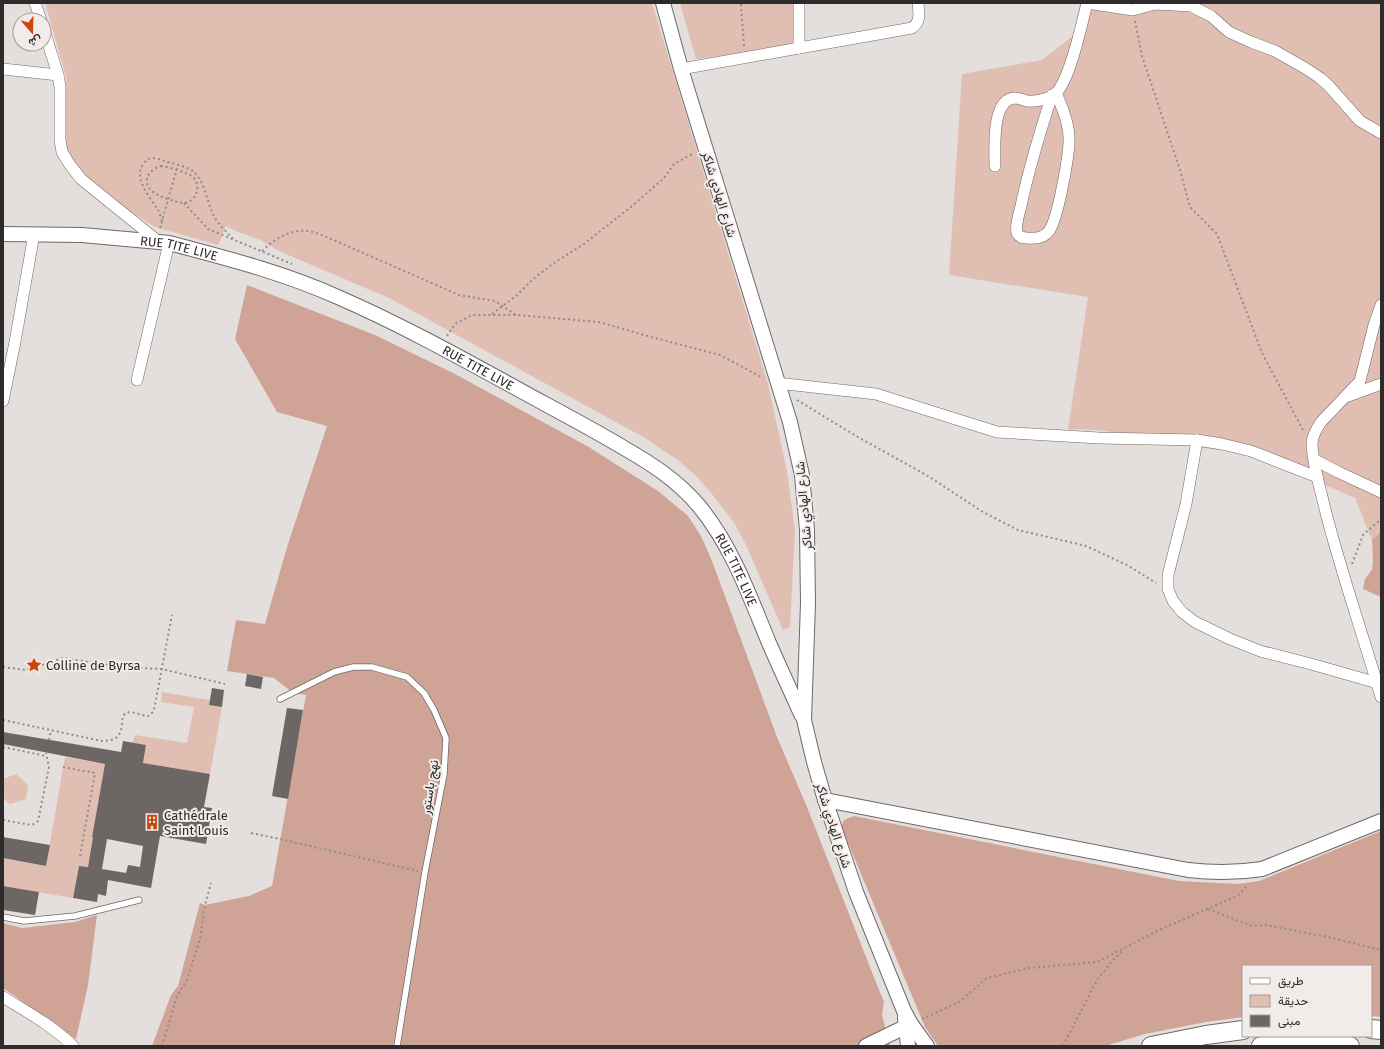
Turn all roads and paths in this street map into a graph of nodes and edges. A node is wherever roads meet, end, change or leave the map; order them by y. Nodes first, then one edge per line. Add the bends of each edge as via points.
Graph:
1 (664, 3) edge
2 (741, 3) edge
3 (799, 3) edge
4 (918, 3) edge
5 (1087, 3) edge
6 (1132, 6) edge
7 (799, 48) junction
8 (51, 52) edge
9 (744, 57) junction
10 (3, 69) edge
11 (681, 69) junction
12 (58, 75) junction
13 (1054, 94) junction
14 (1381, 133) edge
15 (706, 148) junction
16 (178, 165) junction
17 (995, 166) dead end
18 (176, 170) junction
19 (168, 199) junction
20 (184, 203) junction
21 (162, 221) junction
22 (3, 234) edge
23 (34, 234) junction
24 (164, 243) junction
25 (250, 264) junction
26 (1381, 305) edge
27 (502, 306) junction
28 (491, 315) junction
29 (517, 315) junction
30 (440, 347) junction
31 (137, 380) dead end
32 (1381, 384) edge
33 (778, 385) junction
34 (1346, 397) junction
35 (797, 399) dead end
36 (3, 401) edge
37 (1197, 440) junction
38 (1312, 442) junction
39 (1315, 460) junction
40 (1317, 477) junction
41 (1381, 492) edge
42 (1381, 519) edge
43 (1345, 583) junction
44 (1168, 589) junction
45 (172, 615) dead end
46 (3, 667) edge
47 (162, 669) junction
48 (1379, 683) edge
49 (225, 684) dead end
50 (1381, 696) edge
51 (280, 700) dead end
52 (3, 720) edge
53 (804, 720) junction
54 (51, 730) junction
55 (49, 740) dead end
56 (3, 747) edge
57 (63, 767) dead end
58 (825, 800) junction
59 (3, 820) edge
60 (1381, 821) edge
61 (251, 833) dead end
62 (80, 856) dead end
63 (1262, 869) junction
64 (425, 872) junction
65 (211, 883) dead end
66 (140, 900) dead end
67 (1208, 908) junction
68 (3, 917) edge
69 (1126, 947) junction
70 (1381, 950) edge
71 (3, 997) edge
72 (909, 1025) junction
73 (1242, 1030) edge
74 (72, 1046) edge
75 (162, 1046) edge
76 (397, 1046) edge
77 (866, 1046) edge
78 (908, 1046) edge
79 (927, 1046) edge
80 (1063, 1046) edge
81 (1151, 1046) edge
82 (1261, 1046) edge
83 (1350, 1046) edge

1 - 11 street, شارع الهادي شاكر
2 - 9 path
3 - 7 street
4 - 7 street via 918,22 912,28
5 - 6 street
5 - 13 street via 1067,74
6 - 14 street via 1182,5 1200,10 1229,32 1275,51 1315,74 1337,94 1360,122
6 - 38 path via 1142,56 1190,207 1217,234 1262,353 1304,433
7 - 9 street
8 - 12 street
9 - 11 street
10 - 12 street
11 - 15 street, شارع الهادي شاكر
12 - 24 street via 61,103 60,140 62,152 70,166 86,183
13 - 13 street via 1028,169 1017,231 1022,238 1037,238 1048,231 1060,198 1069,137 1064,113
13 - 17 street via 1029,101 1008,99 1004,103 999,111
15 - 27 path via 674,164 664,178 632,206 584,244 533,279
15 - 33 street, شارع الهادي شاكر
16 - 18 path
16 - 20 path via 195,173 216,220 233,240 208,229
16 - 21 path via 156,158 149,159 141,171 145,190
18 - 19 path
18 - 19 path via 155,167 148,176 148,187
18 - 20 path via 193,177 198,187 194,198
19 - 20 path
19 - 21 path
21 - 24 path via 160,229
22 - 23 street, RUE TITE LIVE
23 - 24 street, RUE TITE LIVE via 82,235
23 - 36 street
24 - 25 street, RUE TITE LIVE
24 - 31 street
25 - 27 path via 268,245 290,232 308,231 330,238 459,294 495,301
25 - 30 street, RUE TITE LIVE via 339,297
26 - 34 street via 1360,381
27 - 28 path
27 - 29 path
28 - 29 path
28 - 30 path via 472,315 456,324
29 - 33 path via 599,322 720,355
30 - 53 street, RUE TITE LIVE via 596,431 667,475 686,492 718,532 730,554
32 - 34 street
33 - 37 street via 876,394 997,432
33 - 53 street, شارع الهادي شاكر via 797,450 805,496 808,566
34 - 38 street via 1321,422
35 - 44 path via 856,436 928,476 983,512 1018,530 1086,546 1127,565
37 - 40 street via 1251,451
37 - 44 street via 1186,504 1168,575
38 - 39 street
39 - 40 street
39 - 41 street
40 - 43 street
42 - 43 path via 1363,535
43 - 48 street
44 - 48 street via 1173,601 1194,622 1230,639 1260,651
45 - 47 path
46 - 47 path via 26,670 63,658 122,667
47 - 49 path
47 - 54 path via 153,712 145,716 126,714 121,731 113,739 102,741
48 - 50 street
51 - 64 lane, نهج باستور via 334,672 353,667 372,667 407,676 424,693 446,738 444,774
52 - 54 path
53 - 58 street, شارع الهادي شاكر
54 - 55 path
56 - 59 path via 46,755 49,767 38,821 31,825
57 - 62 path via 95,773
58 - 63 street via 1188,870 1241,873
58 - 72 street, شارع الهادي شاكر via 856,892
60 - 63 street
61 - 64 path
63 - 67 path via 1237,896
64 - 76 lane, نهج باستور
65 - 75 path via 200,939 186,980 177,996
66 - 68 lane via 75,916 24,921
67 - 69 path
67 - 70 path via 1252,926 1265,925
69 - 72 path via 1097,962 1029,968 987,978 959,1002
69 - 80 path via 1097,980
71 - 74 street via 63,1036
72 - 77 street
72 - 78 street
72 - 79 street
73 - 81 highway
82 - 83 highway

